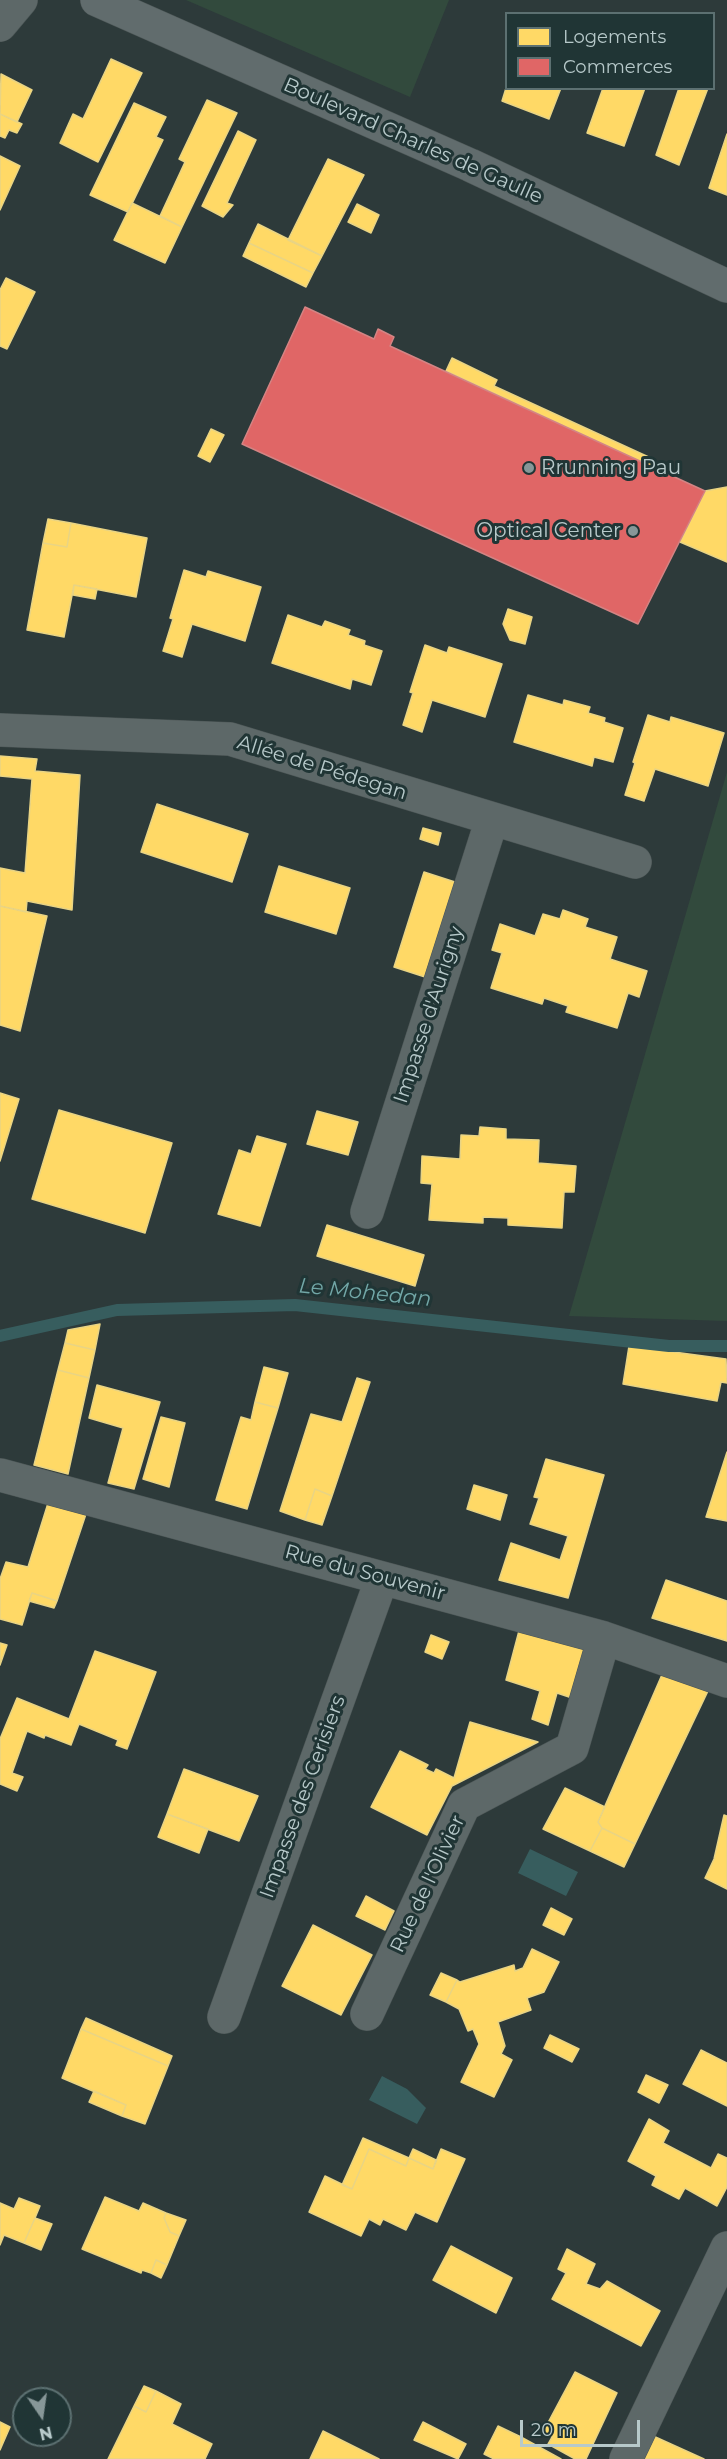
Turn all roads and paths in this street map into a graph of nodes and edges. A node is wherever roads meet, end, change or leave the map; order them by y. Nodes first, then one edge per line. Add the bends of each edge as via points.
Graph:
1 (21, 0) edge
2 (97, 0) edge
3 (0, 25) edge
4 (727, 286) edge
5 (0, 730) edge
6 (492, 819) junction
7 (635, 862) dead end
8 (367, 1212) dead end
9 (0, 1474) edge
10 (381, 1578) junction
11 (604, 1638) junction
12 (727, 1681) edge
13 (367, 2014) dead end
14 (224, 2017) dead end
15 (727, 2248) edge
16 (626, 2459) edge

1 - 3 street
2 - 4 main road, Boulevard Charles de Gaulle via 470,165
5 - 6 street, Allée de Pédegan via 230,740
6 - 7 street, Allée de Pédegan
6 - 8 street, Impasse d'Aurigny
9 - 10 street, Rue du Souvenir
10 - 11 street, Rue du Souvenir
10 - 14 street, Impasse des Cerisiers
11 - 12 street, Rue du Souvenir
11 - 13 street, Rue de l'Olivier via 572,1748 464,1805
15 - 16 street

